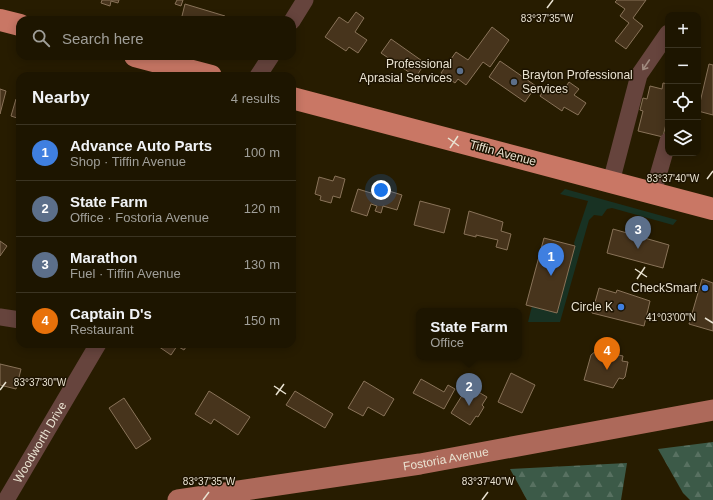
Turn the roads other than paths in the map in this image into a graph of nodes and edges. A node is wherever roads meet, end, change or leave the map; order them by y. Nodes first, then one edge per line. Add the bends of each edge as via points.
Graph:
1 (305, 0) edge
2 (295, 16) edge
3 (0, 20) edge
4 (16, 24) edge
5 (665, 37) edge
6 (150, 60) edge
7 (268, 60) edge
8 (196, 72) edge
9 (260, 72) edge
10 (296, 99) edge
11 (665, 151) edge
12 (611, 182) junction
13 (653, 193) junction
14 (713, 209) edge
15 (0, 317) edge
16 (16, 319) edge
17 (96, 348) edge
18 (713, 410) edge
19 (6, 500) edge
20 (178, 500) edge

1 - 2 street
3 - 4 highway
5 -> 12 street via 639,75
6 - 8 highway
7 - 9 street
10 - 12 highway, Tiffin Avenue
11 - 13 street
12 - 13 highway, Tiffin Avenue
13 - 14 highway, Tiffin Avenue
15 - 16 street
17 - 19 street, Woodworth Drive
18 - 20 main road, Fostoria Avenue via 420,464

